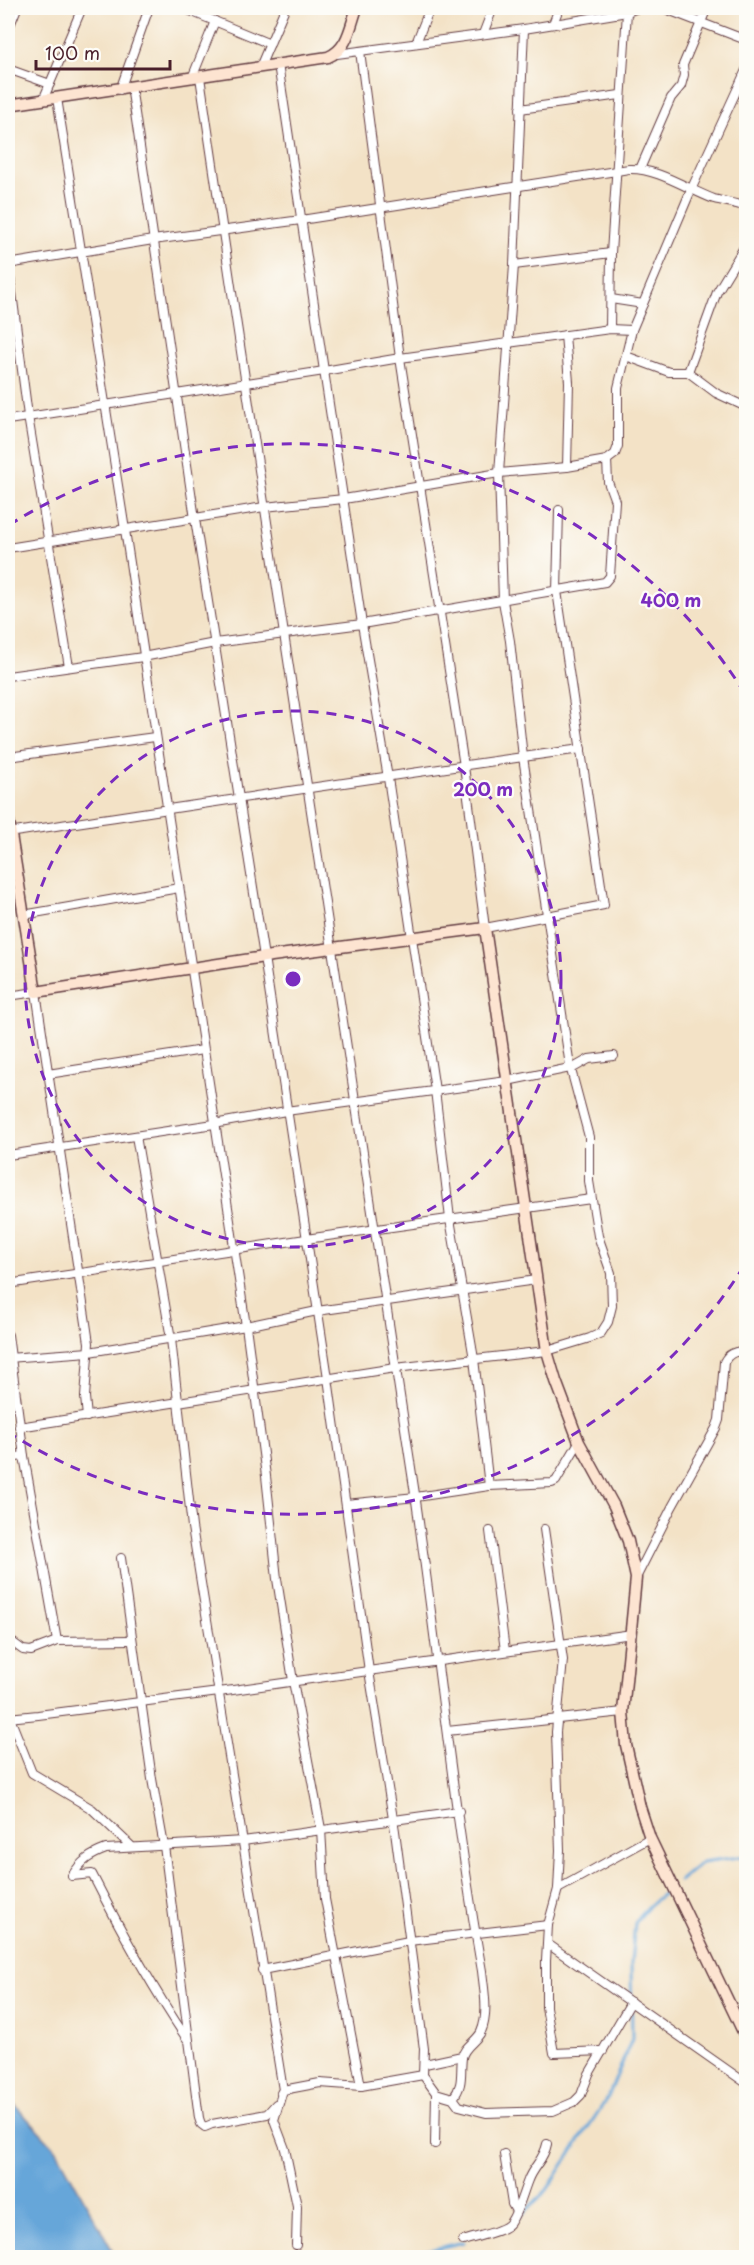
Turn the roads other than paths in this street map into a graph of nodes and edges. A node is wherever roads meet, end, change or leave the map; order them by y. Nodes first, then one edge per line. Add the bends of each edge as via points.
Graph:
1 (17, 8) edge
2 (82, 8) edge
3 (149, 8) edge
4 (183, 8) edge
5 (285, 8) edge
6 (357, 8) edge
7 (430, 8) edge
8 (493, 8) edge
9 (559, 8) edge
10 (638, 8) edge
11 (663, 8) edge
12 (706, 8) edge
13 (627, 12) junction
14 (215, 21) junction
15 (701, 22) junction
16 (553, 24) junction
17 (524, 28) junction
18 (8, 30) edge
19 (483, 34) junction
20 (747, 40) edge
21 (416, 43) junction
22 (270, 44) junction
23 (360, 51) junction
24 (336, 54) junction
25 (278, 64) junction
26 (260, 67) junction
27 (8, 69) edge
28 (747, 70) edge
29 (196, 78) junction
30 (50, 84) junction
31 (126, 88) junction
32 (620, 95) junction
33 (57, 98) junction
34 (43, 100) junction
35 (8, 105) edge
36 (520, 109) junction
37 (640, 169) junction
38 (618, 172) junction
39 (517, 187) junction
40 (691, 190) junction
41 (747, 207) edge
42 (379, 208) junction
43 (301, 220) junction
44 (222, 231) junction
45 (153, 240) junction
46 (747, 244) edge
47 (611, 253) junction
48 (81, 254) junction
49 (8, 264) edge
50 (514, 265) junction
51 (610, 299) junction
52 (643, 304) junction
53 (610, 329) junction
54 (632, 330) junction
55 (565, 335) junction
56 (510, 342) junction
57 (626, 356) junction
58 (400, 358) junction
59 (324, 371) junction
60 (688, 372) junction
61 (244, 383) junction
62 (176, 392) junction
63 (746, 404) edge
64 (105, 405) junction
65 (28, 416) junction
66 (8, 420) edge
67 (607, 460) junction
68 (567, 467) junction
69 (499, 473) junction
70 (420, 487) junction
71 (344, 499) junction
72 (264, 507) junction
73 (559, 510) dead end
74 (195, 519) junction
75 (125, 530) junction
76 (48, 542) junction
77 (8, 548) edge
78 (557, 591) junction
79 (503, 601) junction
80 (438, 611) junction
81 (362, 624) junction
82 (283, 635) junction
83 (215, 643) junction
84 (143, 657) junction
85 (69, 667) junction
86 (8, 676) edge
87 (155, 737) junction
88 (581, 749) junction
89 (8, 757) edge
90 (523, 757) junction
91 (464, 766) junction
92 (388, 778) junction
93 (309, 788) junction
94 (239, 797) junction
95 (168, 809) junction
96 (8, 816) edge
97 (9, 833) edge
98 (179, 888) junction
99 (23, 915) junction
100 (547, 917) junction
101 (485, 928) junction
102 (412, 938) junction
103 (333, 949) junction
104 (264, 957) junction
105 (192, 969) junction
106 (36, 992) junction
107 (8, 996) edge
108 (203, 1050) junction
109 (614, 1056) dead end
110 (570, 1066) junction
111 (48, 1074) junction
112 (507, 1082) junction
113 (435, 1090) junction
114 (355, 1102) junction
115 (286, 1111) junction
116 (214, 1125) junction
117 (136, 1136) junction
118 (58, 1148) junction
119 (8, 1155) edge
120 (591, 1199) junction
121 (525, 1208) junction
122 (450, 1219) junction
123 (375, 1230) junction
124 (306, 1239) junction
125 (233, 1251) junction
126 (158, 1262) junction
127 (78, 1274) junction
128 (536, 1280) junction
129 (8, 1284) edge
130 (463, 1291) junction
131 (386, 1302) junction
132 (317, 1311) junction
133 (246, 1326) junction
134 (8, 1335) edge
135 (171, 1339) junction
136 (747, 1350) edge
137 (548, 1351) junction
138 (88, 1352) junction
139 (9, 1358) edge
140 (474, 1359) junction
141 (395, 1368) junction
142 (328, 1378) junction
143 (254, 1391) junction
144 (179, 1403) junction
145 (87, 1417) junction
146 (19, 1427) junction
147 (579, 1442) junction
148 (24, 1456) junction
149 (8, 1458) edge
150 (489, 1486) junction
151 (416, 1497) junction
152 (346, 1504) junction
153 (544, 1529) dead end
154 (490, 1531) dead end
155 (121, 1558) dead end
156 (636, 1578) junction
157 (632, 1634) junction
158 (8, 1639) edge
159 (132, 1640) junction
160 (57, 1641) junction
161 (561, 1643) junction
162 (505, 1651) junction
163 (438, 1662) junction
164 (369, 1671) junction
165 (293, 1681) junction
166 (219, 1692) junction
167 (142, 1701) junction
168 (623, 1712) junction
169 (9, 1718) edge
170 (558, 1718) junction
171 (447, 1731) junction
172 (459, 1811) junction
173 (393, 1819) junction
174 (321, 1829) junction
175 (650, 1838) junction
176 (243, 1841) junction
177 (131, 1846) junction
178 (164, 1846) junction
179 (558, 1888) junction
180 (548, 1925) junction
181 (476, 1934) junction
182 (409, 1941) junction
183 (548, 1944) junction
184 (334, 1956) junction
185 (262, 1970) junction
186 (631, 2002) junction
187 (747, 2038) edge
188 (189, 2042) junction
189 (603, 2051) junction
190 (462, 2056) junction
191 (425, 2064) junction
192 (423, 2075) junction
193 (747, 2083) edge
194 (361, 2086) junction
195 (283, 2090) junction
196 (436, 2093) junction
197 (453, 2098) junction
198 (435, 2144) dead end
199 (547, 2144) dead end
200 (504, 2154) dead end
201 (516, 2211) junction
202 (462, 2241) dead end
203 (296, 2245) dead end

1 - 18 street
2 - 30 street
3 - 31 street
4 - 14 street
5 - 22 street
6 - 24 street via 344,46
7 - 21 street
8 - 19 street
9 - 16 street
10 - 13 street
11 - 15 street
12 - 15 street
13 - 16 street
13 - 32 street
14 - 22 street
14 - 29 street
15 - 20 street
15 - 37 street via 683,65 681,86 671,98
16 - 17 street
17 - 19 street
17 - 36 street
19 - 21 street
21 - 23 street
22 - 26 street
23 - 24 street
23 - 42 street
24 - 25 street
25 - 26 street
25 - 43 street
26 - 29 street
27 - 30 street
28 - 40 street
29 - 31 street
29 - 44 street
30 - 34 street
31 - 33 street
31 - 45 street
32 - 36 street
32 - 38 street
33 - 34 street
33 - 48 street
34 - 35 street
36 - 39 street
37 - 38 street
37 - 40 street
38 - 39 street
38 - 47 street
39 - 42 street
39 - 50 street
40 - 41 street
40 - 52 street
42 - 43 street
42 - 58 street
43 - 44 street
43 - 59 street
44 - 45 street
44 - 61 street
45 - 48 street
45 - 62 street
46 - 60 street via 717,292
47 - 50 street
47 - 51 street
48 - 49 street
48 - 64 street
49 - 65 street
50 - 56 street
51 - 52 street
51 - 53 street
52 - 54 street
53 - 54 street
53 - 55 street
54 - 57 street
55 - 56 street
55 - 68 street via 569,382
56 - 58 street
56 - 69 street
57 - 60 street via 669,372
57 - 67 street via 618,388 618,446
58 - 59 street
58 - 70 street
59 - 61 street
59 - 71 street
60 - 63 street via 716,393
61 - 62 street
61 - 72 street
62 - 64 street
62 - 74 street
64 - 65 street
64 - 75 street
65 - 66 street
65 - 76 street
67 - 68 street
67 - 78 street via 608,482 615,501 608,580
68 - 69 street
69 - 70 street
69 - 79 street
70 - 71 street
70 - 80 street
71 - 72 street
71 - 81 street
72 - 74 street
72 - 82 street
73 - 78 street
74 - 75 street
74 - 83 street
75 - 76 street
75 - 84 street
76 - 77 street
76 - 85 street
78 - 79 street
78 - 88 street
79 - 80 street
79 - 90 street
80 - 81 street
80 - 91 street
81 - 82 street
81 - 92 street
82 - 83 street
82 - 93 street
83 - 84 street
83 - 94 street
84 - 85 street
84 - 87 street
85 - 86 street
87 - 89 street
87 - 95 street
88 - 90 street
88 - 100 street via 604,905
90 - 91 street
90 - 100 street
91 - 92 street
91 - 101 street
92 - 93 street
92 - 102 street
93 - 94 street
93 - 103 street
94 - 95 street
94 - 104 street
95 - 97 street
95 - 98 street
96 - 97 street
97 - 99 street
98 - 99 street
98 - 105 street
99 - 106 street
100 - 101 street
100 - 110 street
101 - 102 street
101 - 112 street
102 - 103 street
102 - 113 street
103 - 104 street
103 - 114 street
104 - 105 street
104 - 115 street
105 - 106 street
105 - 108 street
106 - 107 street
106 - 111 street
108 - 111 street
108 - 116 street
109 - 110 street
110 - 112 street
110 - 120 street via 589,1137
111 - 118 street
112 - 113 street
112 - 121 street
113 - 114 street
113 - 122 street
114 - 115 street
114 - 123 street
115 - 116 street
115 - 124 street
116 - 117 street
116 - 125 street
117 - 118 street
117 - 126 street
118 - 119 street
118 - 127 street
120 - 121 street
120 - 137 street via 611,1273 612,1306 608,1322 601,1333
121 - 122 street
121 - 128 street
122 - 123 street
122 - 130 street
123 - 124 street
123 - 131 street
124 - 125 street
124 - 132 street
125 - 126 street
125 - 133 street
126 - 127 street
126 - 135 street
127 - 129 street
127 - 138 street
128 - 130 street
128 - 137 street
130 - 131 street
130 - 140 street
131 - 132 street
131 - 141 street
132 - 133 street
132 - 142 street
133 - 135 street
133 - 143 street
134 - 139 street
135 - 138 street
135 - 144 street
136 - 156 street via 734,1352 724,1362 716,1428
137 - 140 street
137 - 147 street
138 - 139 street
138 - 145 street
139 - 146 street
140 - 141 street
140 - 150 street
141 - 142 street
141 - 151 street
142 - 143 street
142 - 152 street
143 - 144 street
143 - 165 street
144 - 145 street
144 - 166 street via 192,1527
145 - 146 street
146 - 148 street
147 - 150 street via 556,1481
147 - 156 street via 614,1506 628,1541
148 - 149 street
148 - 160 street
150 - 151 street
151 - 152 street
151 - 163 street
152 - 164 street
153 - 161 street
154 - 162 street
155 - 159 street
156 - 157 street
157 - 161 street
157 - 168 street
158 - 160 street via 31,1651
159 - 160 street
159 - 167 street
161 - 162 street
161 - 170 street via 563,1681
162 - 163 street
163 - 164 street
163 - 171 street
164 - 165 street
164 - 173 street
165 - 166 street
165 - 174 street
166 - 167 street
166 - 176 street
167 - 169 street
167 - 178 street
168 - 170 street
168 - 175 street via 626,1745
169 - 177 street via 32,1773 92,1809
170 - 171 street
170 - 179 street
171 - 172 street
172 - 173 street
172 - 181 street
173 - 174 street
173 - 182 street
174 - 176 street
174 - 184 street via 325,1899
175 - 179 street
175 - 187 street
176 - 178 street
176 - 185 street
177 - 178 street
177 - 188 street via 90,1855 72,1876 92,1874 141,1968
178 - 188 street
179 - 180 street
180 - 181 street
180 - 183 street
181 - 182 street
181 - 190 street via 485,2011 483,2030
182 - 184 street
182 - 191 street
183 - 186 street
183 - 189 street via 546,2007 552,2051
184 - 185 street
184 - 194 street
185 - 195 street
186 - 189 street
186 - 193 street
188 - 195 street via 199,2118 205,2127 267,2114
189 - 197 street via 578,2098 558,2110 486,2113 459,2106
190 - 191 street
190 - 197 street via 462,2079
191 - 192 street
192 - 194 street
192 - 196 street
194 - 195 street via 320,2083
195 - 203 street via 274,2120 285,2149 297,2206
196 - 197 street
196 - 198 street
199 - 201 street
200 - 201 street
201 - 202 street via 503,2229

